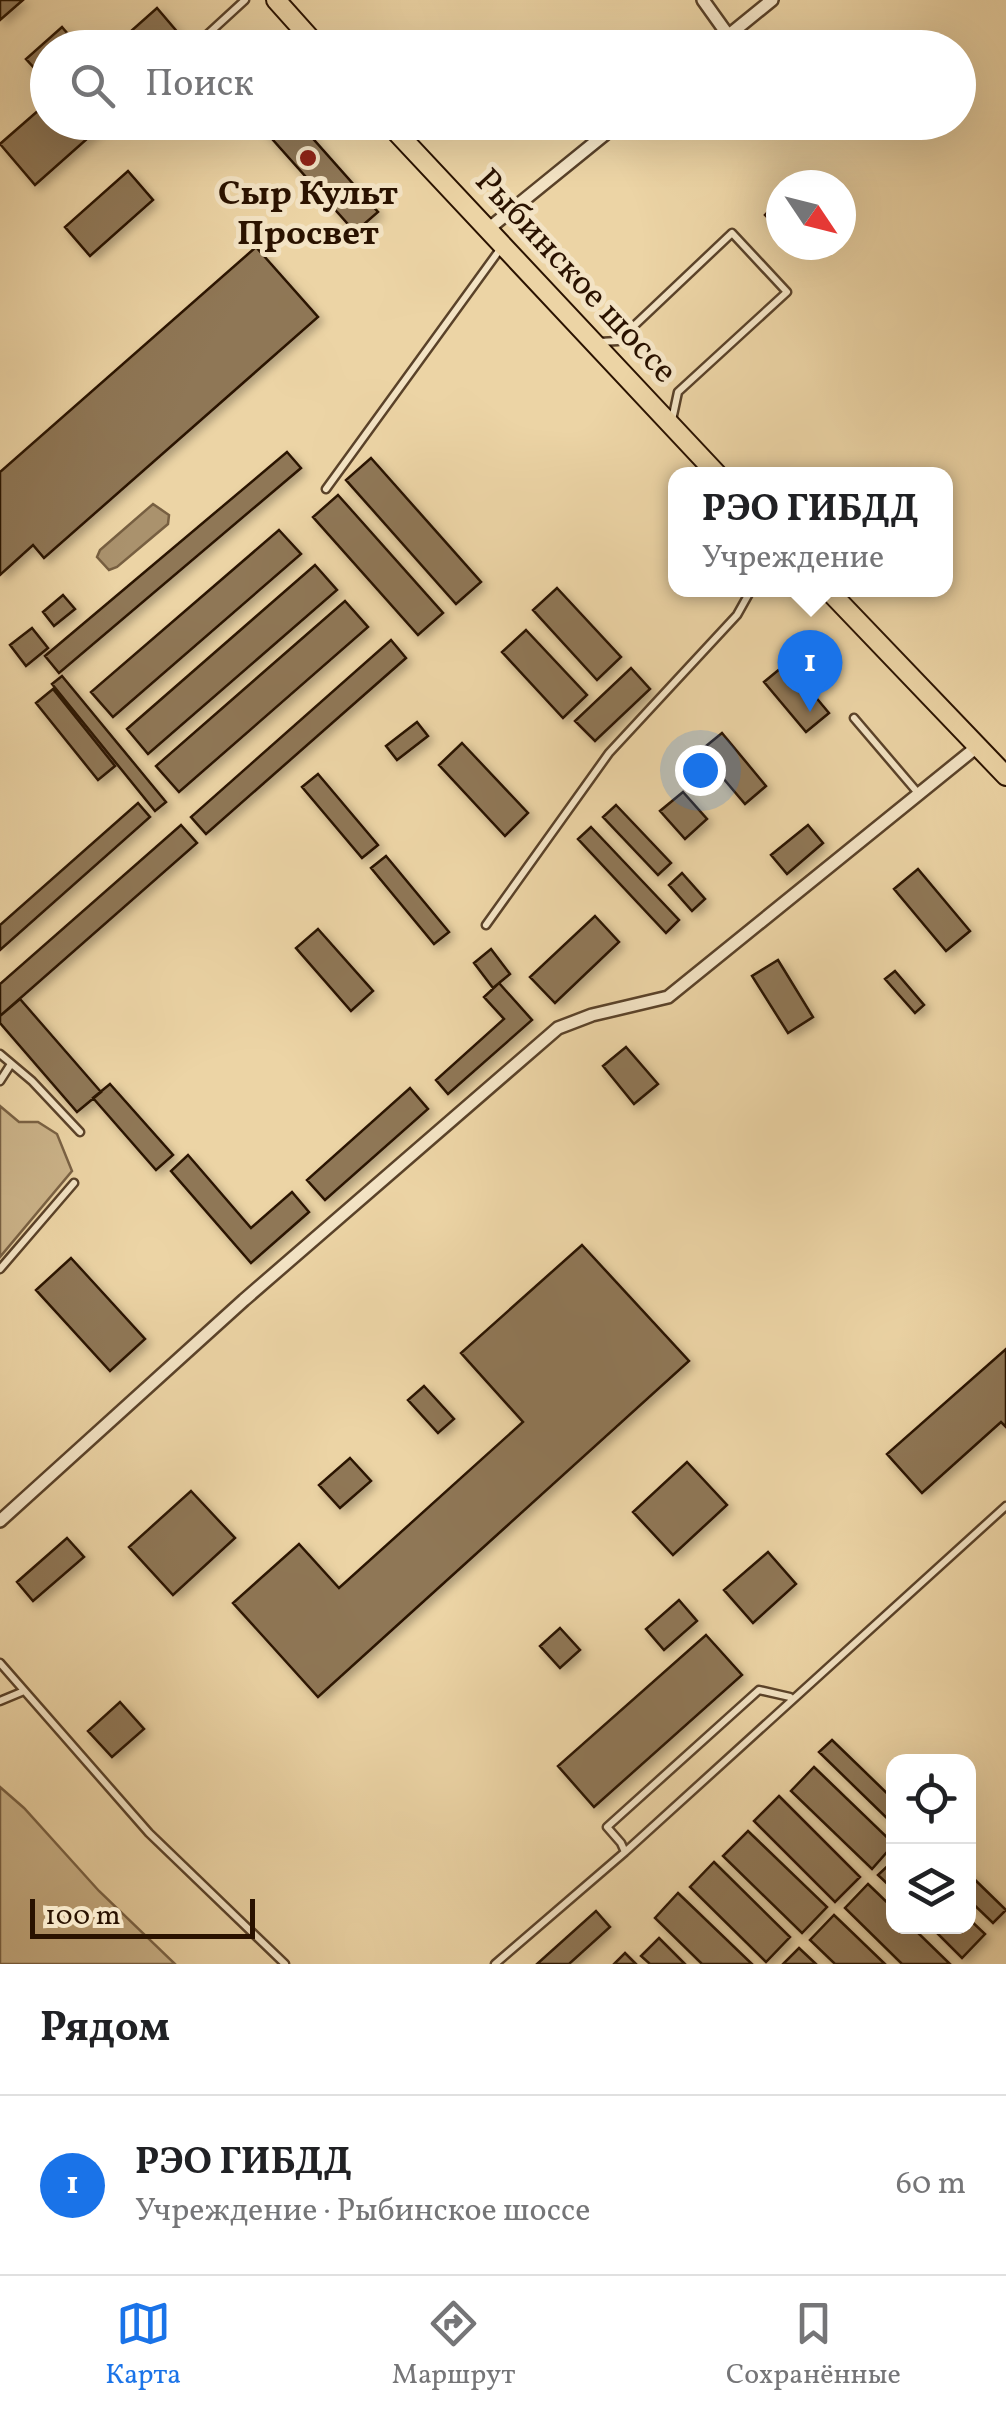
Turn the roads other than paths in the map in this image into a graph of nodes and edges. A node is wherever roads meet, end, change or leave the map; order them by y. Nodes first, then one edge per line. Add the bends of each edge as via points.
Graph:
1 (244, 0) edge
2 (276, 0) edge
3 (703, 0) edge
4 (772, 0) edge
5 (212, 30) edge
6 (303, 30) edge
7 (724, 30) edge
8 (734, 30) edge
9 (404, 140) edge
10 (598, 140) edge
11 (487, 230) junction
12 (501, 248) junction
13 (592, 342) junction
14 (670, 426) junction
15 (710, 467) edge
16 (326, 490) dead end
17 (746, 597) edge
18 (835, 597) edge
19 (854, 718) dead end
20 (978, 746) junction
21 (1006, 776) edge
22 (918, 794) junction
23 (486, 924) dead end
24 (0, 1054) edge
25 (12, 1064) junction
26 (0, 1081) edge
27 (80, 1132) dead end
28 (74, 1184) dead end
29 (0, 1269) edge
30 (1006, 1506) edge
31 (0, 1521) edge
32 (0, 1663) edge
33 (24, 1690) junction
34 (792, 1698) junction
35 (0, 1700) edge
36 (625, 1852) junction
37 (285, 1964) edge
38 (495, 1964) edge

1 - 5 lane
2 - 6 main road
3 - 7 street
4 - 8 street
9 - 11 main road, Рыбинское шоссе
10 - 11 street
11 - 12 main road, Рыбинское шоссе
12 - 13 main road, Рыбинское шоссе
12 - 16 lane
13 - 14 main road, Рыбинское шоссе
13 - 14 lane via 618,341 732,233 765,268 787,292 678,392
14 - 15 main road, Рыбинское шоссе
17 - 23 lane via 609,753
18 - 20 main road
19 - 22 lane
20 - 21 main road
20 - 22 street
22 - 31 street via 668,997 558,1028
24 - 25 lane
25 - 26 lane
25 - 27 lane
28 - 29 lane
30 - 34 lane
32 - 33 lane
33 - 35 lane
33 - 37 lane via 149,1833
34 - 36 lane
34 - 36 lane via 758,1690 607,1827
36 - 38 lane

